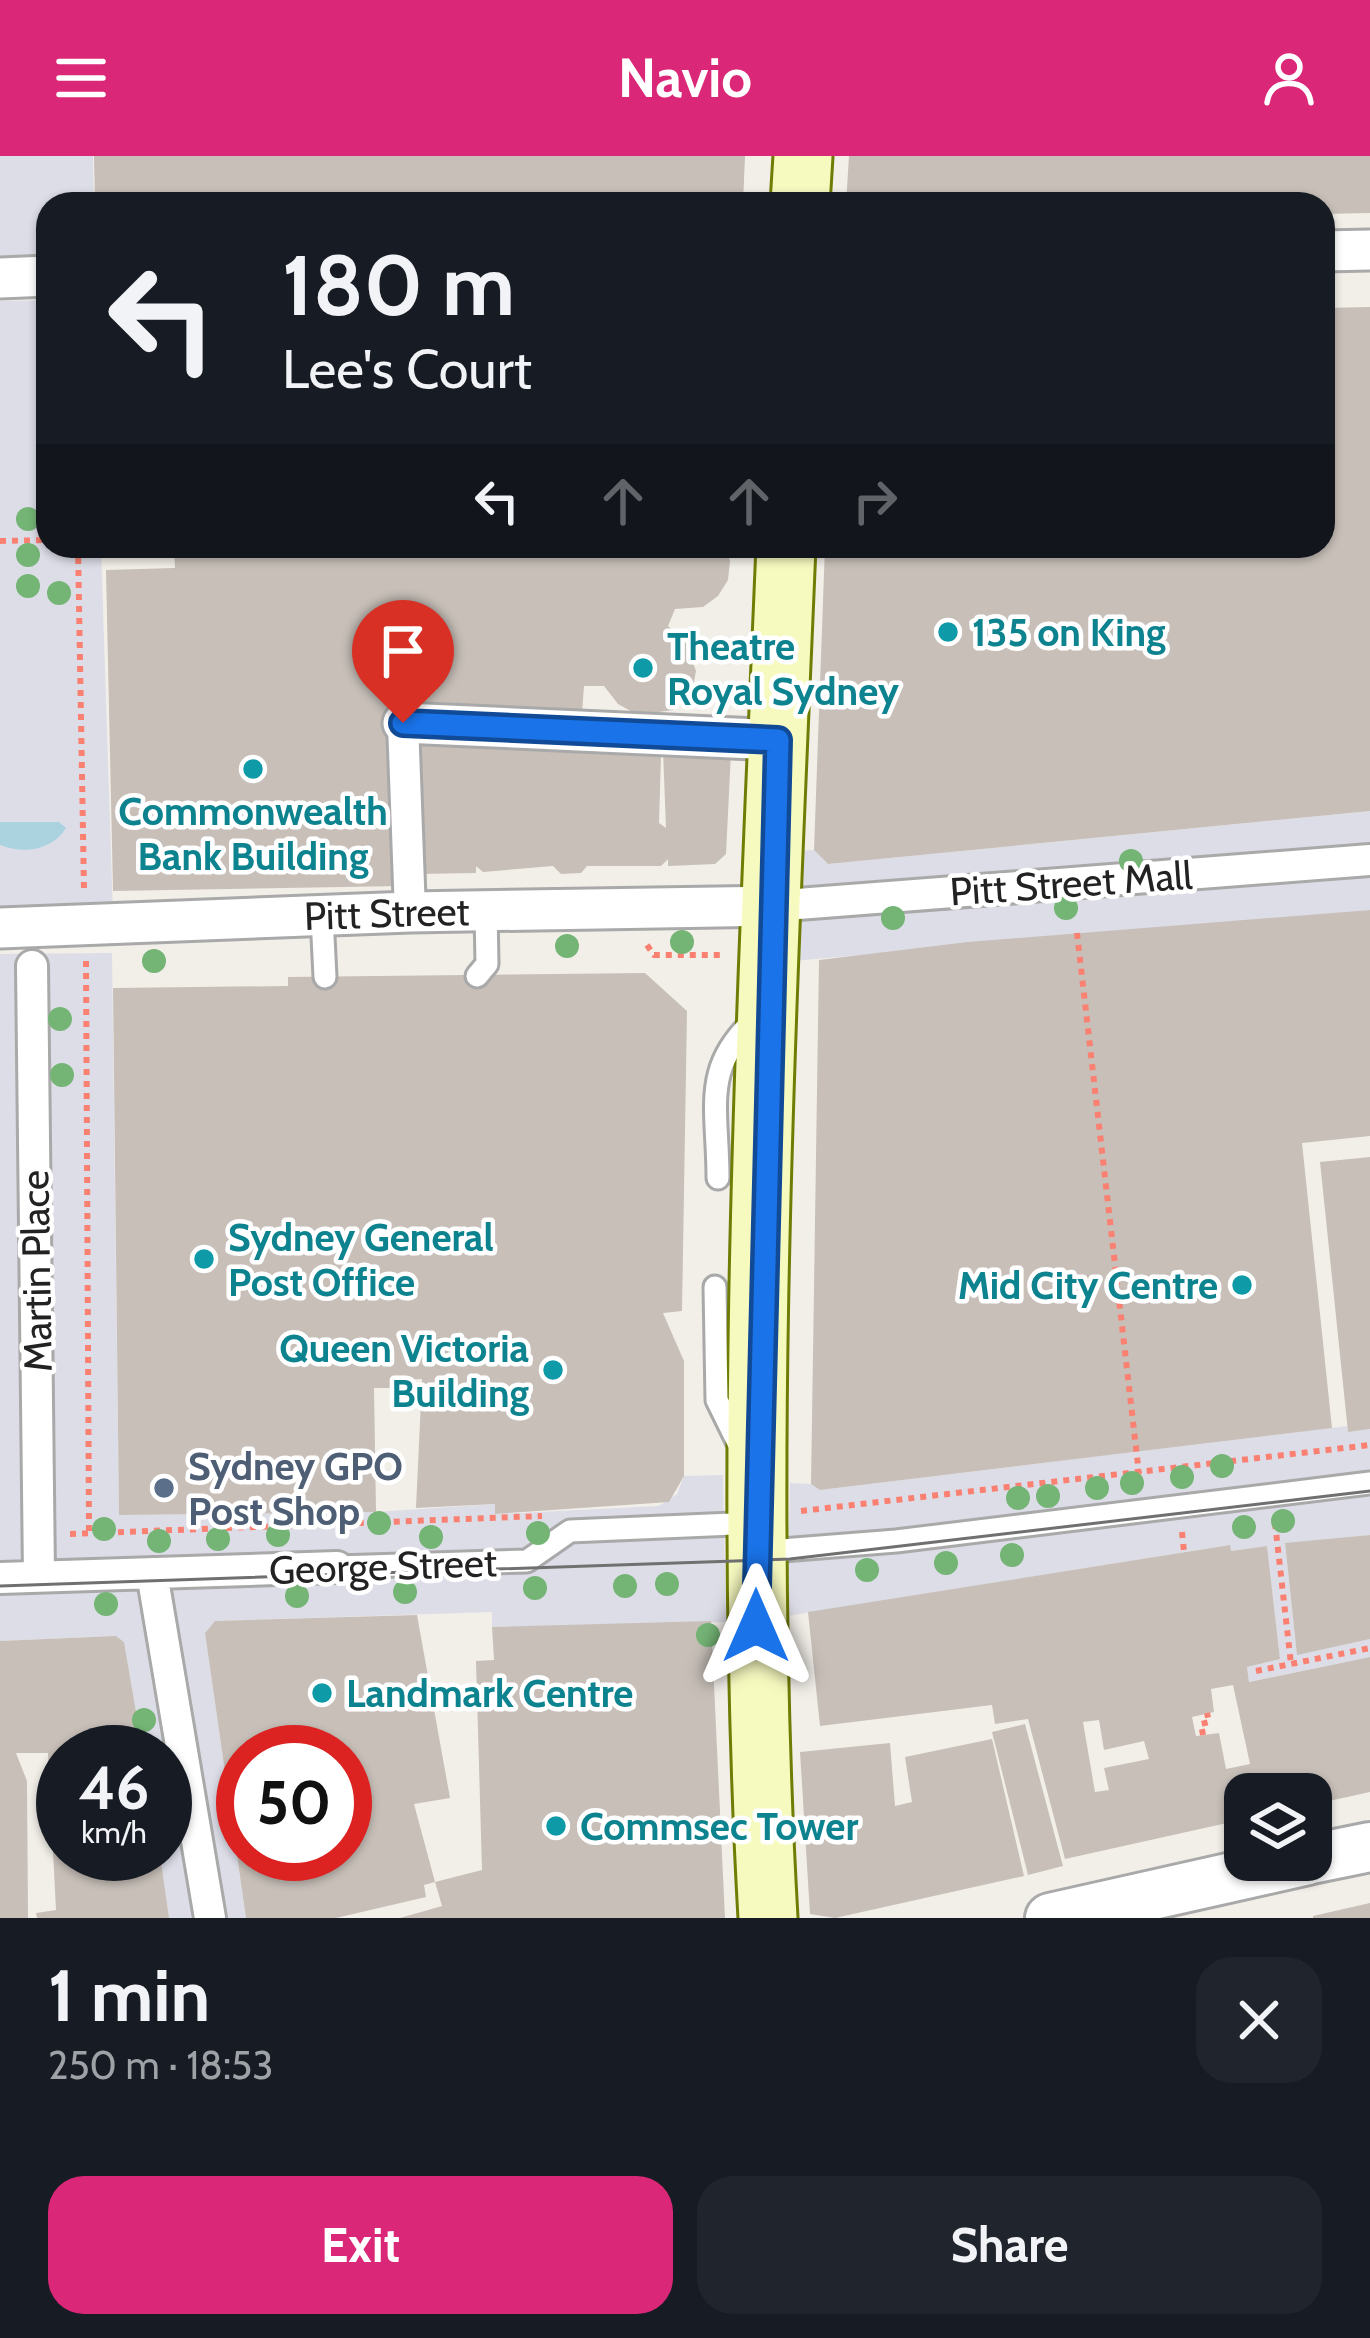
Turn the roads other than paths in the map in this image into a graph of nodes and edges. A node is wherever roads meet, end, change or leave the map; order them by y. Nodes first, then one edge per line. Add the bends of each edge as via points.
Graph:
1 (802, 156) edge
2 (800, 192) edge
3 (1370, 250) edge
4 (1335, 251) edge
5 (36, 276) edge
6 (0, 278) edge
7 (786, 558) edge
8 (403, 723) joint
9 (778, 740) junction
10 (1370, 860) edge
11 (772, 906) junction
12 (486, 911) junction
13 (410, 912) junction
14 (322, 916) junction
15 (0, 928) edge
16 (32, 966) dead end
17 (477, 976) dead end
18 (326, 977) dead end
19 (769, 1007) junction
20 (718, 1178) dead end
21 (715, 1287) dead end
22 (1370, 1483) edge
23 (767, 1514) junction
24 (337, 1567) joint
25 (152, 1573) junction
26 (39, 1576) junction
27 (0, 1578) edge
28 (1370, 1847) edge
29 (1332, 1855) edge
30 (1224, 1879) edge
31 (210, 1918) edge
32 (768, 1918) edge
33 (1050, 1918) edge

1 - 2 main road
3 - 4 street
5 - 6 street
7 - 9 main road
8 - 9 street
8 - 13 street
9 - 11 main road
10 - 11 street, Pitt Street Mall
11 - 12 street, Pitt Street
11 - 19 main road
12 - 13 street, Pitt Street
12 - 17 lane via 487,964
13 - 14 street, Pitt Street
14 - 15 street, Pitt Street
14 - 18 lane
16 - 26 street, Martin Place
19 - 20 lane via 720,1058
19 - 23 main road
21 - 23 lane via 717,1400
22 - 23 lane, George Street via 896,1541
23 - 24 lane, George Street via 571,1532 527,1561
23 - 32 main road via 759,1756
24 - 25 street, George Street
25 - 26 street, George Street
25 - 31 street
26 - 27 street, George Street
28 - 29 street
30 - 33 street

